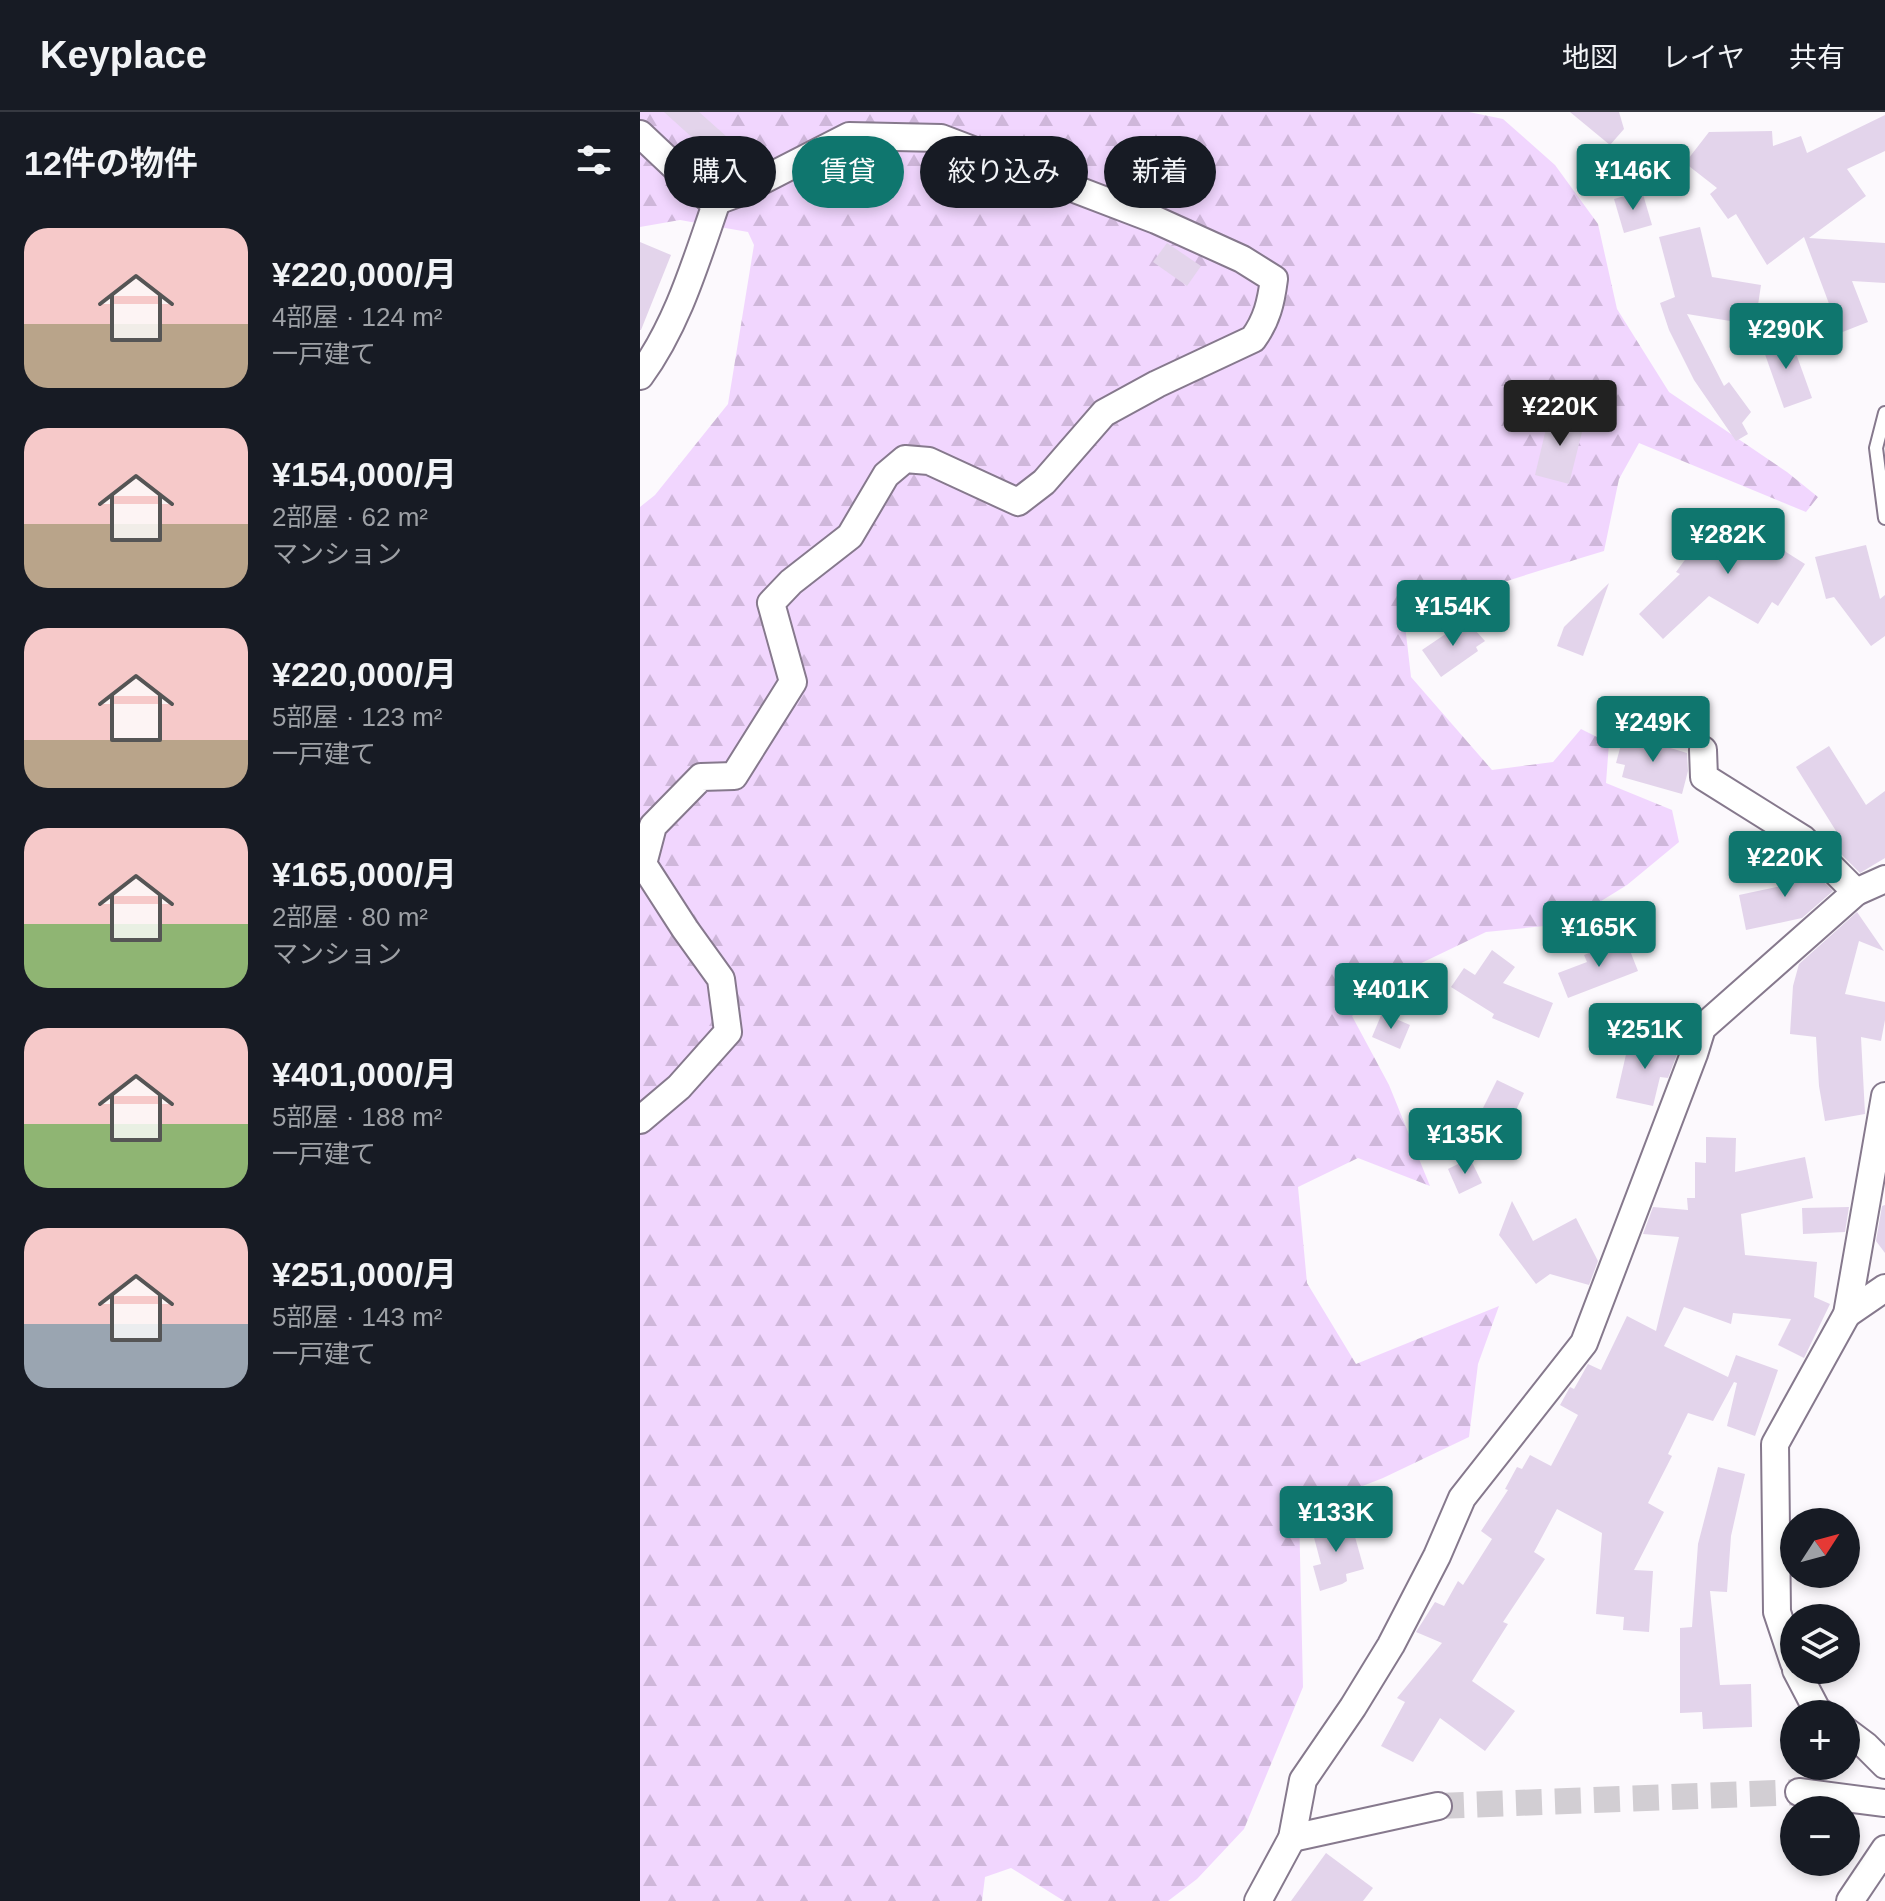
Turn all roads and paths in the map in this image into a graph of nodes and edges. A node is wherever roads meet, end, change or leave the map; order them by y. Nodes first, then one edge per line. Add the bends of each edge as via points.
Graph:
1 (640, 134) edge
2 (664, 157) edge
3 (776, 173) edge
4 (715, 208) edge
5 (640, 376) edge
6 (1885, 413) edge
7 (1885, 518) edge
8 (1703, 750) dead end
9 (1885, 879) edge
10 (1856, 892) junction
11 (1885, 1096) edge
12 (640, 1120) edge
13 (1885, 1288) edge
14 (1847, 1314) junction
15 (1780, 1621) edge
16 (1860, 1742) edge
17 (1885, 1765) edge
18 (1799, 1792) tunnel mouth
19 (1885, 1803) edge
20 (1438, 1806) tunnel mouth
21 (1292, 1838) junction
22 (1885, 1849) edge
23 (1258, 1901) edge
24 (1850, 1901) edge

1 - 2 street
3 - 12 street via 849,136 941,138 1156,220 1242,259 1274,279 1270,307 1253,339 1104,413 1044,482 1018,502 929,461 905,459 886,475 850,536 771,603 793,682 734,776 701,777 653,826 643,864 721,979 728,1032 679,1087
4 - 5 street via 681,303
6 - 7 lane via 1876,448
8 - 10 street via 1704,777 1803,839
9 - 10 street
10 - 21 street via 1702,1028 1584,1343 1462,1498 1391,1645 1303,1780
11 - 14 street
13 - 14 street
14 - 15 street via 1775,1444
16 - 17 street
18 - 19 street
20 - 21 street
21 - 23 street
22 - 24 street

